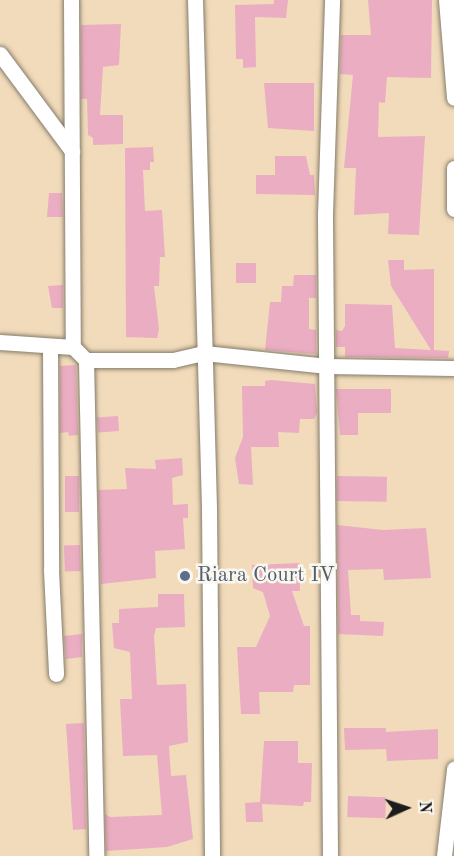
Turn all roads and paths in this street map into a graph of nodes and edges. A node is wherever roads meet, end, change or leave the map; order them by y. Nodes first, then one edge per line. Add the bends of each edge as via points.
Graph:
1 (71, 0) edge
2 (195, 0) edge
3 (332, 0) edge
4 (446, 0) edge
5 (0, 54) edge
6 (454, 98) edge
7 (72, 151) junction
8 (454, 168) edge
9 (454, 209) edge
10 (0, 342) edge
11 (73, 347) junction
12 (50, 348) junction
13 (204, 353) junction
14 (86, 360) junction
15 (327, 366) junction
16 (454, 368) edge
17 (56, 674) dead end
18 (454, 769) edge
19 (96, 856) edge
20 (212, 856) edge
21 (330, 856) edge
22 (444, 856) edge

1 - 7 street
2 - 13 street
3 - 15 street via 325,214
4 - 6 street
5 - 7 street
7 - 11 street
8 - 9 street
10 - 12 street
11 - 12 street
11 - 14 street
12 - 17 street via 51,570
13 - 14 street via 173,360
13 - 15 street
13 - 20 street
14 - 19 street
15 - 16 street
15 - 21 street
18 - 22 street

